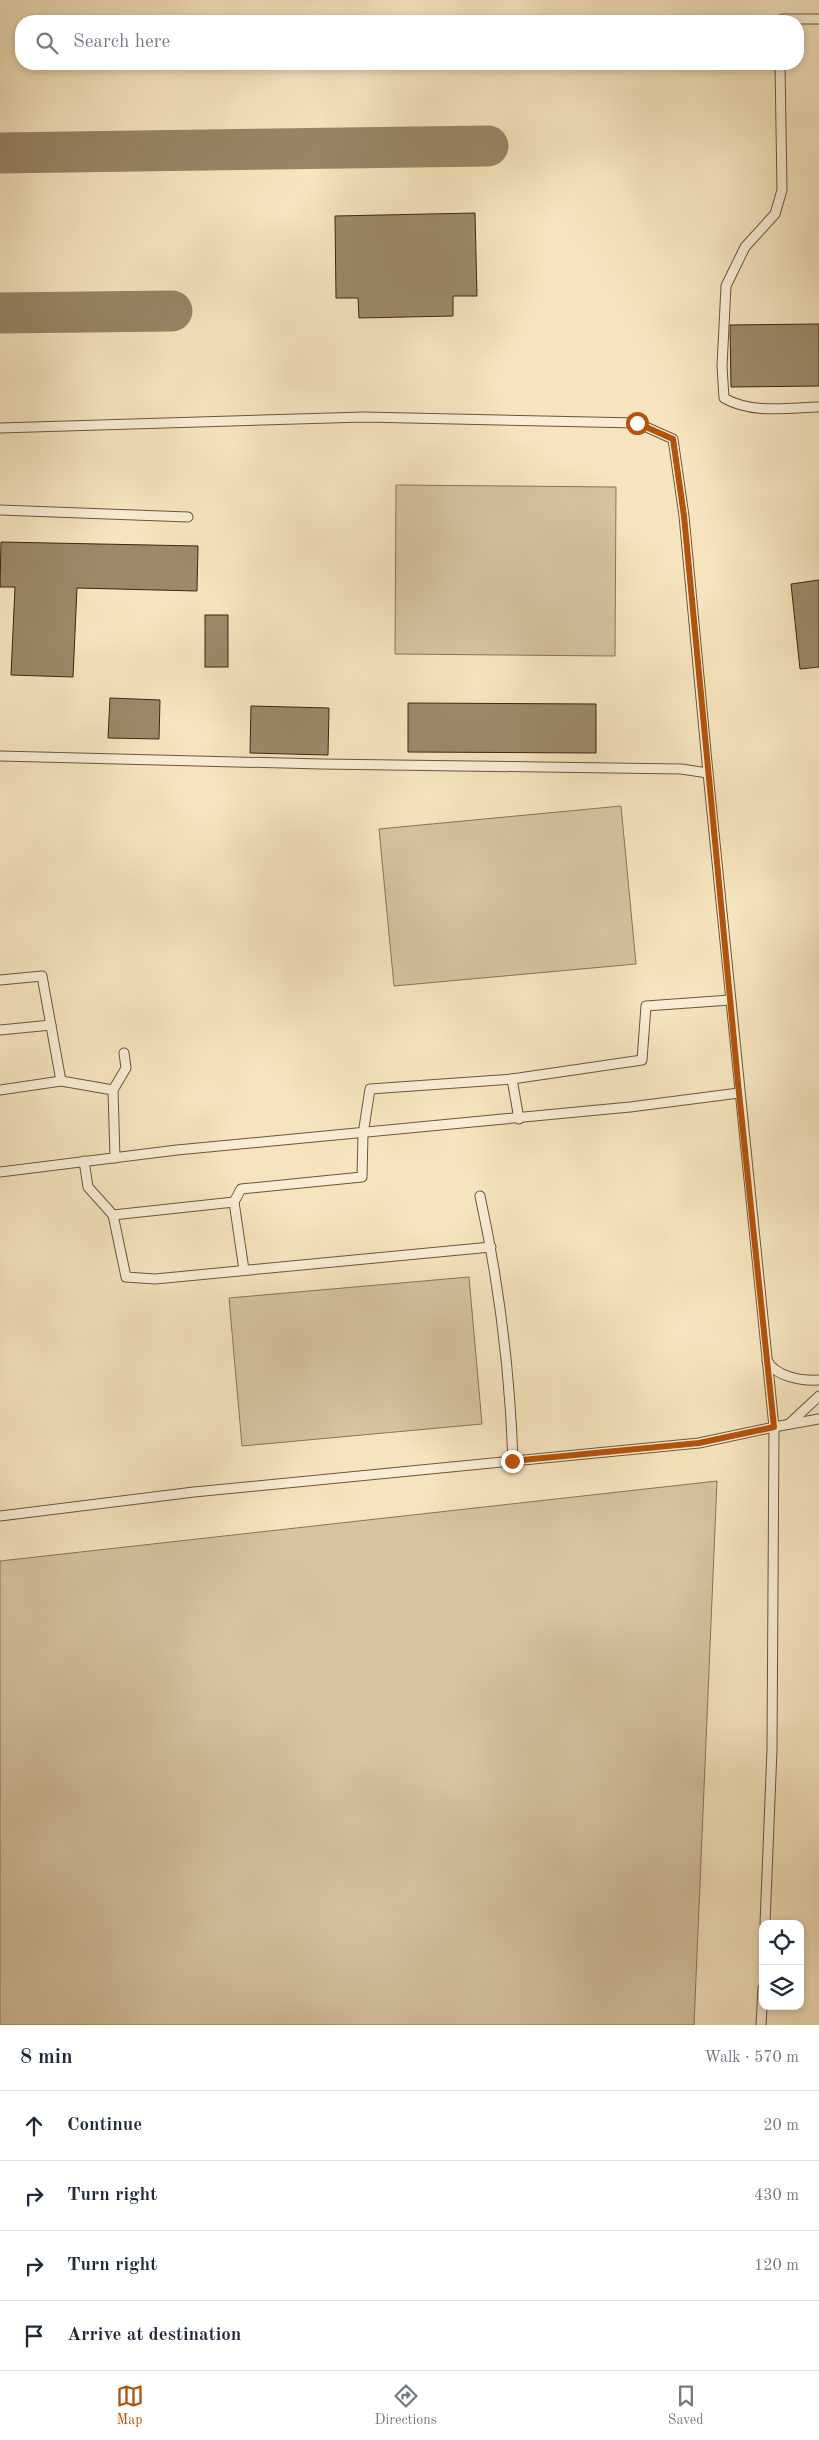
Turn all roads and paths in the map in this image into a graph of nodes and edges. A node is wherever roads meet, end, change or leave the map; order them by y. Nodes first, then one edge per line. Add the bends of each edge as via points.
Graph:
1 (804, 19) edge
2 (819, 19) edge
3 (780, 70) edge
4 (819, 407) edge
5 (0, 428) edge
6 (0, 510) edge
7 (188, 517) dead end
8 (0, 756) edge
9 (708, 774) junction
10 (0, 980) edge
11 (730, 1000) junction
12 (51, 1025) junction
13 (0, 1030) edge
14 (124, 1053) dead end
15 (512, 1079) junction
16 (60, 1081) junction
17 (0, 1090) edge
18 (113, 1090) junction
19 (739, 1093) junction
20 (519, 1118) junction
21 (363, 1134) junction
22 (115, 1158) junction
23 (84, 1162) junction
24 (0, 1172) edge
25 (480, 1196) dead end
26 (234, 1202) junction
27 (113, 1215) junction
28 (492, 1247) junction
29 (244, 1270) junction
30 (766, 1360) junction
31 (819, 1380) edge
32 (819, 1396) edge
33 (819, 1419) edge
34 (789, 1424) junction
35 (774, 1427) junction
36 (512, 1461) junction
37 (0, 1516) edge
38 (765, 1920) edge
39 (762, 2010) edge
40 (761, 2025) edge

1 - 2 lane
3 - 4 lane via 782,190 776,214 746,247 726,286 722,358 724,398 750,408
5 - 9 lane via 374,417 637,423 673,439 684,516
6 - 7 lane
8 - 9 lane via 681,769
9 - 11 lane
10 - 12 lane via 42,976
11 - 15 lane via 646,1006 642,1060
11 - 19 lane
12 - 13 lane
12 - 16 lane
14 - 18 lane via 126,1068
15 - 20 lane
15 - 21 lane via 370,1089
16 - 17 lane
16 - 18 lane
18 - 22 lane
19 - 20 lane
19 - 30 lane
20 - 21 lane
21 - 22 lane
21 - 26 lane via 362,1177 241,1189
22 - 23 lane
23 - 24 lane
23 - 27 lane via 88,1187
25 - 28 lane
26 - 27 lane
26 - 29 lane
27 - 29 lane via 126,1277 155,1279
28 - 29 lane
28 - 36 lane via 510,1389
30 - 31 lane via 770,1368 801,1381
30 - 35 lane
32 - 34 lane
33 - 34 lane
34 - 35 lane
35 - 36 lane via 699,1443
35 - 38 lane via 772,1749
36 - 37 lane via 194,1492
39 - 40 lane

